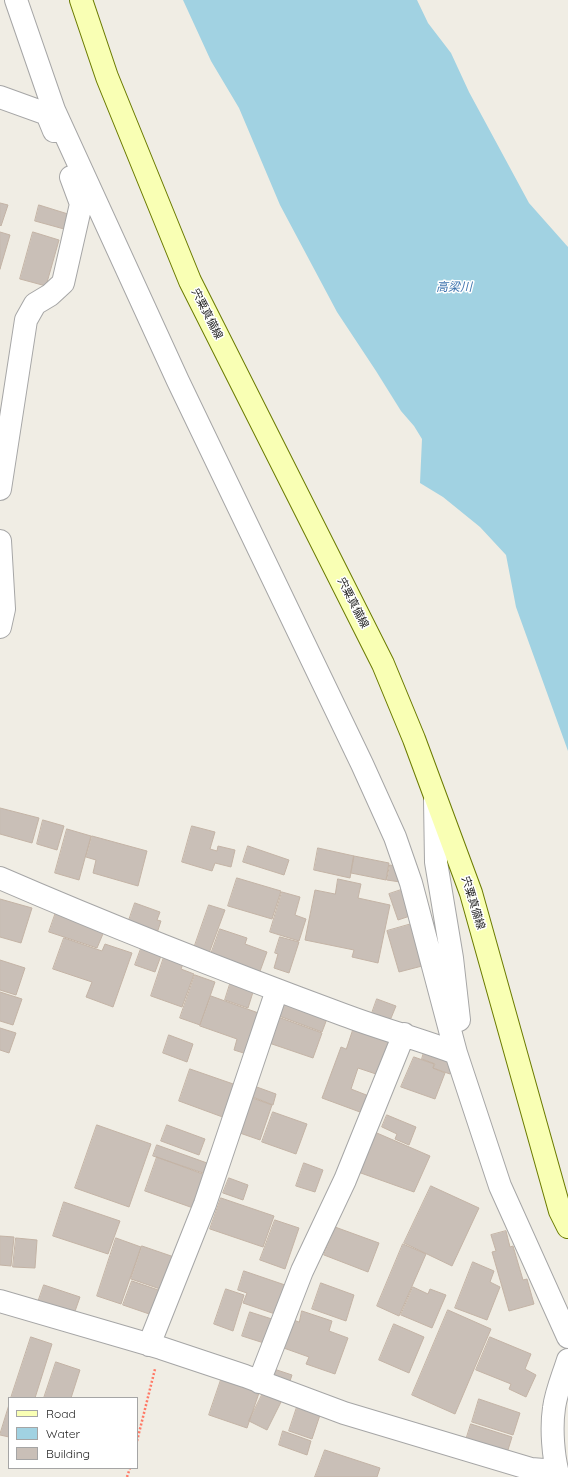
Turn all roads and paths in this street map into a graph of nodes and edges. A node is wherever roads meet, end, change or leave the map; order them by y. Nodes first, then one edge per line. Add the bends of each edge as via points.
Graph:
1 (16, 0) edge
2 (81, 0) edge
3 (0, 97) edge
4 (0, 489) edge
5 (0, 541) edge
6 (0, 627) edge
7 (435, 797) junction
8 (0, 878) edge
9 (278, 990) junction
10 (404, 1034) junction
11 (456, 1053) junction
12 (568, 1227) edge
13 (0, 1301) edge
14 (568, 1337) edge
15 (155, 1346) junction
16 (568, 1360) edge
17 (259, 1382) junction
18 (138, 1435) edge
19 (558, 1474) edge

1 - 11 street via 54,110 178,381 362,764 394,837 411,883
2 - 7 main road, 宍粟真備線 via 107,77 190,281 383,664
3 - 4 street via 47,114 81,204 63,283 35,304 26,320
5 - 6 street via 4,609
7 - 11 street via 436,862 452,958 459,1022
7 - 12 main road, 宍粟真備線 via 471,893 560,1211
8 - 9 street via 138,936
9 - 10 street
9 - 15 street
10 - 11 street
10 - 17 street via 345,1180 302,1270
11 - 14 street via 500,1186
13 - 15 street
15 - 17 street
15 - 18 path
16 - 19 street via 554,1408 553,1433
17 - 19 street via 344,1413 523,1467

